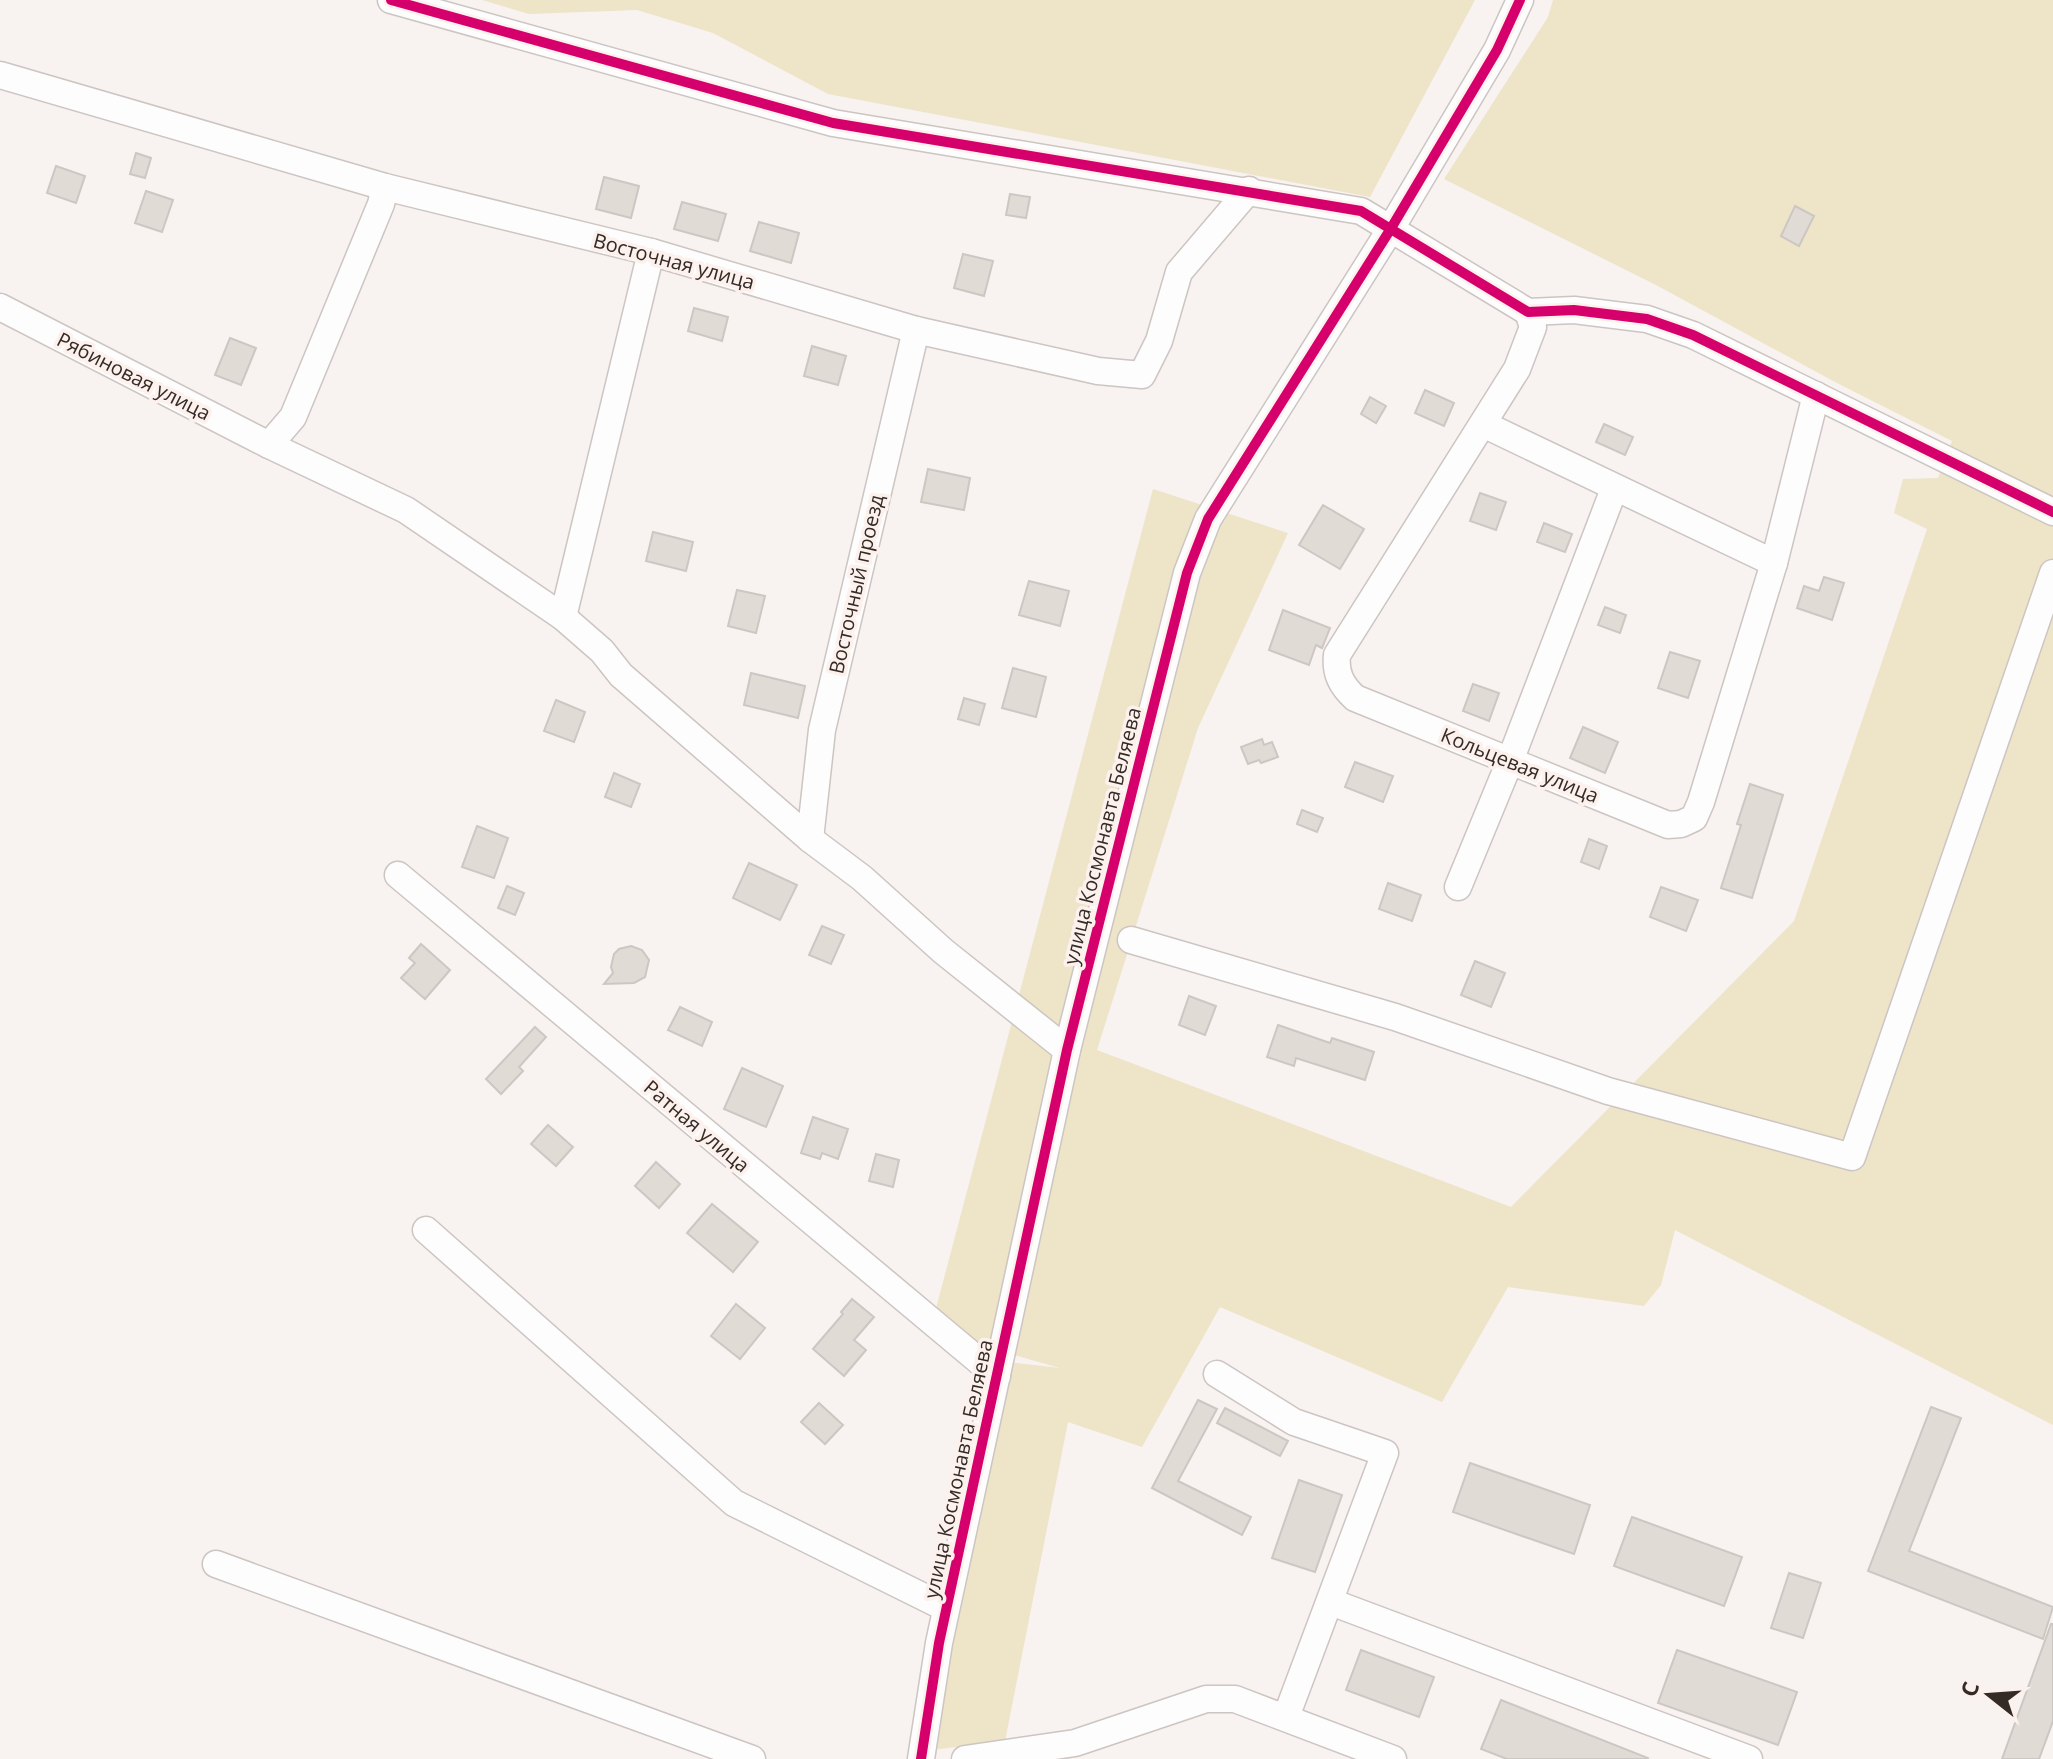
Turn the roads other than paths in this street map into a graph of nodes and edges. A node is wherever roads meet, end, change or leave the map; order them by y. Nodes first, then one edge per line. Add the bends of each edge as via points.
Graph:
1 (391, 0) edge
2 (1520, 0) edge
3 (0, 75) edge
4 (385, 187) junction
5 (1249, 190) junction
6 (1390, 230) junction
7 (651, 252) junction
8 (0, 307) edge
9 (1528, 312) junction
10 (916, 330) junction
11 (1816, 395) junction
12 (1483, 424) junction
13 (269, 445) junction
14 (1614, 489) junction
15 (2053, 512) edge
16 (1774, 563) junction
17 (2053, 573) edge
18 (563, 617) junction
19 (1510, 761) junction
20 (810, 839) junction
21 (398, 875) dead end
22 (1458, 887) dead end
23 (1131, 940) dead end
24 (1067, 1050) junction
25 (426, 1230) dead end
26 (1217, 1374) dead end
27 (997, 1376) junction
28 (216, 1564) dead end
29 (1331, 1602) junction
30 (946, 1608) junction
31 (1286, 1717) junction
32 (752, 1759) edge
33 (921, 1759) edge
34 (965, 1759) edge
35 (1393, 1759) edge
36 (1749, 1759) edge

1 - 5 street via 833,123
2 - 6 street, улица Космонавта Беляева via 1497,50
3 - 4 street, Восточная улица
4 - 7 street, Восточная улица
4 - 13 street via 293,417
5 - 6 street via 1361,211
5 - 10 street, Восточная улица via 1179,272 1159,341 1142,375 1098,371
6 - 9 street
6 - 24 street, улица Космонавта Беляева via 1208,519 1187,573
7 - 10 street, Восточная улица
7 - 18 street
8 - 13 street, Рябиновая улица
9 - 11 street via 1574,310 1647,319 1693,335
9 - 12 street, Кольцевая улица via 1533,327 1528,344
10 - 20 street, Восточный проезд via 822,730
11 - 15 street
11 - 16 street, Кольцевая улица
12 - 14 street
12 - 19 street, Кольцевая улица via 1337,655 1335,669 1355,698
13 - 18 street, Рябиновая улица via 406,510
14 - 16 street
14 - 19 street
16 - 19 street, Кольцевая улица via 1694,818 1668,825
17 - 23 street via 1852,1157 1608,1091 1395,1017
18 - 20 street, Рябиновая улица via 621,675
19 - 22 street
20 - 24 street, Рябиновая улица
21 - 27 street, Ратная улица
24 - 27 street, улица Космонавта Беляева
25 - 30 street via 734,1503
26 - 29 street via 1294,1422 1385,1453
27 - 30 street, улица Космонавта Беляева
28 - 32 street
29 - 31 street
29 - 36 street
30 - 33 street, улица Космонавта Беляева
31 - 34 street via 1235,1699 1206,1699 1075,1743
31 - 35 street

